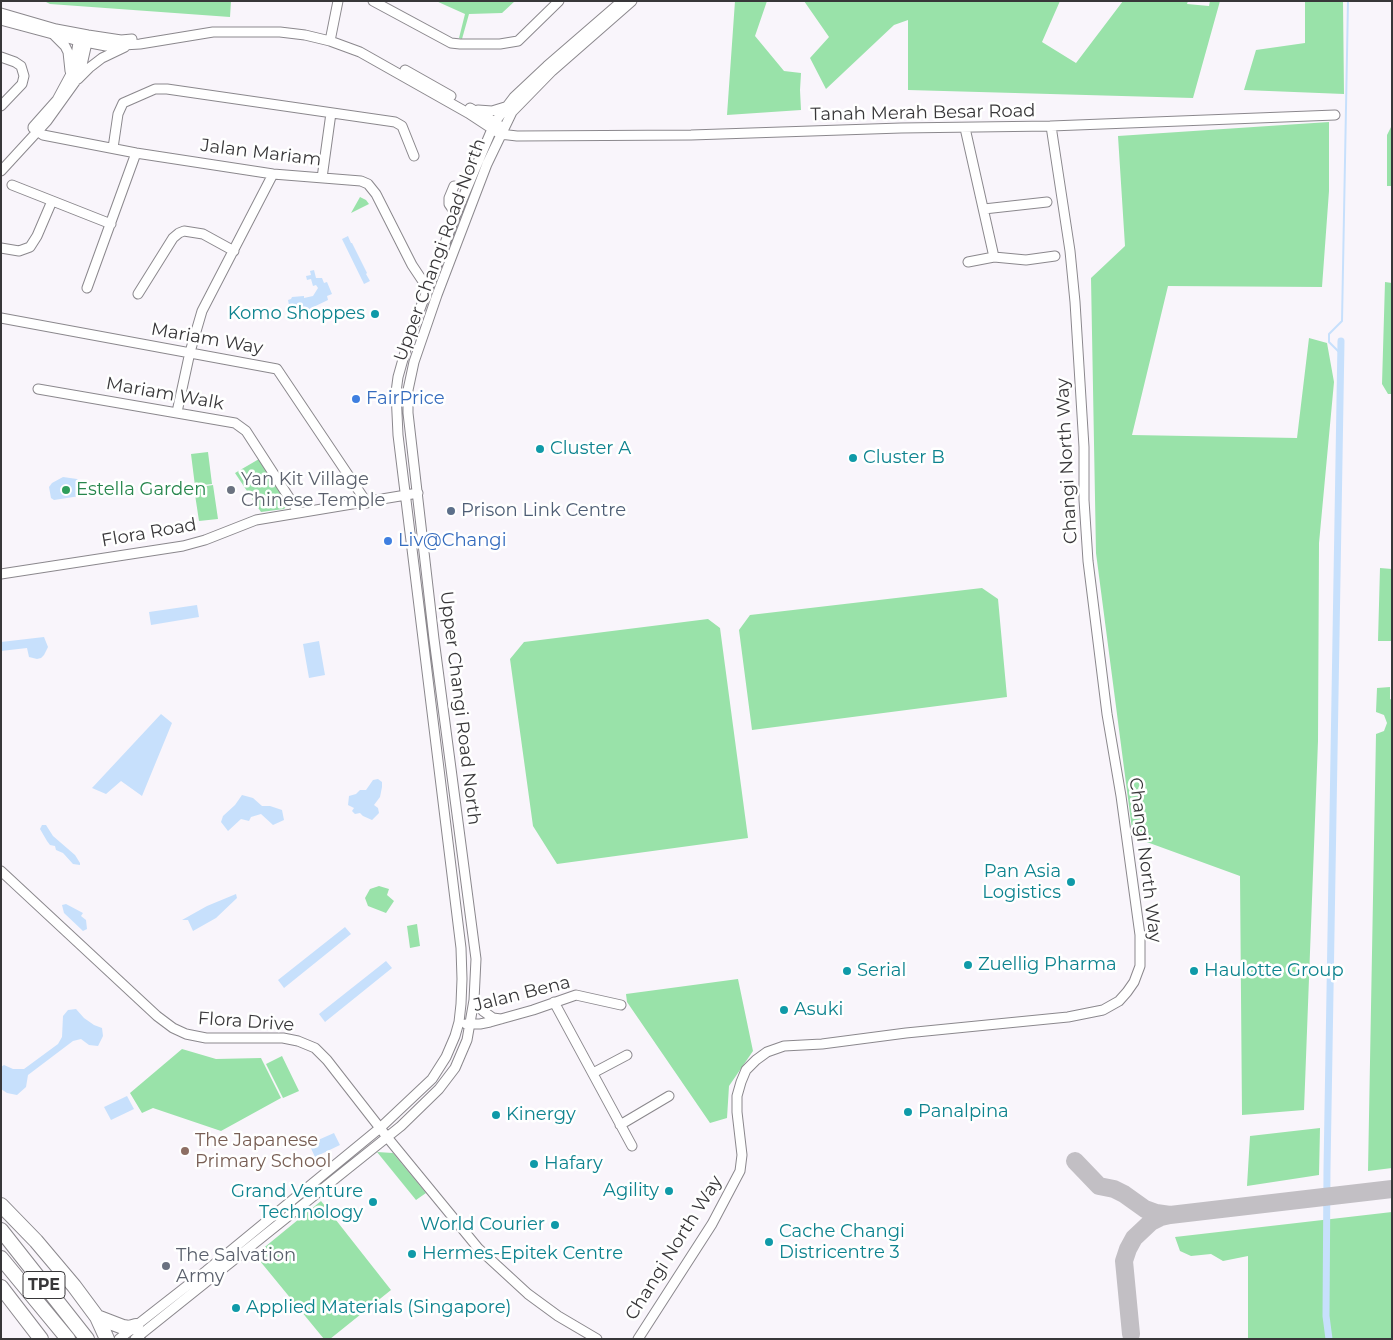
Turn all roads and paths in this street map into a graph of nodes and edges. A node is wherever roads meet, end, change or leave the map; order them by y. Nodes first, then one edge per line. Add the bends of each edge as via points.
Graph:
1 (338, 1) edge
2 (389, 1) edge
3 (559, 1) edge
4 (622, 1) edge
5 (632, 1) edge
6 (376, 3) edge
7 (1, 13) edge
8 (1, 20) edge
9 (54, 35) junction
10 (83, 38) junction
11 (331, 38) junction
12 (127, 46) junction
13 (1, 57) edge
14 (73, 78) junction
15 (1, 106) edge
16 (505, 107) junction
17 (475, 110) junction
18 (331, 113) junction
19 (1335, 115) dead end
20 (480, 120) junction
21 (493, 125) junction
22 (1050, 126) junction
23 (965, 128) junction
24 (35, 129) junction
25 (502, 131) junction
26 (484, 147) junction
27 (113, 148) junction
28 (136, 153) junction
29 (414, 156) dead end
30 (1, 163) edge
31 (1, 171) edge
32 (273, 174) junction
33 (322, 178) junction
34 (12, 185) dead end
35 (454, 186) dead end
36 (52, 201) junction
37 (1047, 202) dead end
38 (984, 209) junction
39 (456, 214) junction
40 (111, 224) junction
41 (1, 248) edge
42 (234, 251) junction
43 (1055, 256) dead end
44 (994, 257) junction
45 (968, 262) dead end
46 (87, 288) dead end
47 (428, 289) junction
48 (138, 294) dead end
49 (1, 318) edge
50 (190, 352) junction
51 (38, 389) dead end
52 (177, 412) junction
53 (418, 493) junction
54 (404, 495) junction
55 (367, 502) junction
56 (299, 513) junction
57 (1, 574) edge
58 (449, 749) junction
59 (436, 758) junction
60 (1, 871) edge
61 (474, 1000) junction
62 (554, 1002) junction
63 (621, 1004) dead end
64 (501, 1019) junction
65 (459, 1022) junction
66 (471, 1025) junction
67 (627, 1055) dead end
68 (593, 1073) junction
69 (669, 1096) dead end
70 (620, 1126) junction
71 (380, 1128) junction
72 (387, 1137) junction
73 (632, 1146) dead end
74 (1, 1205) edge
75 (1, 1230) edge
76 (1, 1258) edge
77 (1, 1287) edge
78 (97, 1318) junction
79 (137, 1335) edge
80 (41, 1339) edge
81 (68, 1339) edge
82 (87, 1339) edge
83 (107, 1339) edge
84 (119, 1339) edge
85 (597, 1339) edge
86 (638, 1339) edge

1 - 11 street
2 - 6 street
3 - 6 street via 518,41 500,44 452,43
4 - 16 street, Upper Changi Road North
5 - 25 street, Upper Changi Road North via 520,102
7 - 10 street
8 - 9 street
9 - 10 street
9 - 14 street via 66,46
10 - 11 street via 134,39 213,27 243,26 281,26
10 - 12 street via 106,46
10 - 14 street
11 - 12 street via 280,32 213,32
11 - 17 street via 363,48
11 - 20 street
12 - 14 street
13 - 15 street via 21,66 24,76 22,84
14 - 24 street
16 - 17 street via 492,111
16 - 21 street, Upper Changi Road North
17 - 21 street
18 - 27 street via 155,89 123,103
18 - 29 street via 399,123
18 - 33 street
19 - 22 street, Tanah Merah Besar Road
20 - 21 street
20 - 26 street
21 - 25 street
21 - 26 street, Upper Changi Road North
22 - 23 street, Tanah Merah Besar Road
22 - 86 street, Changi North Way via 1070,251 1089,571 1140,935 1140,966 1128,992 1103,1010 1068,1017 784,1046 756,1060 746,1070 737,1096 742,1155 740,1171 712,1224
23 - 25 street, Tanah Merah Besar Road via 674,136 512,135
23 - 38 street
24 - 27 street, Jalan Mariam via 43,135
24 - 30 street
24 - 31 street
25 - 53 street, Upper Changi Road North via 437,295 411,373 408,413
26 - 39 street, Upper Changi Road North
27 - 28 street, Jalan Mariam
28 - 32 street, Jalan Mariam
28 - 40 street
32 - 33 street, Jalan Mariam
32 - 42 street
33 - 47 street, Jalan Mariam via 368,184
34 - 36 street
35 - 39 street, Upper Changi Road North via 449,204
36 - 40 street
36 - 41 street via 30,247 19,251
37 - 38 street
38 - 44 street
39 - 47 street, Upper Changi Road North
40 - 46 street
42 - 48 street via 203,234 179,233
42 - 50 street via 202,311
43 - 44 street via 1026,260
44 - 45 street
47 - 54 street, Upper Changi Road North via 409,338 396,392
49 - 50 street, Mariam Way
50 - 52 street
50 - 55 street, Mariam Way via 277,369
51 - 52 street, Mariam Walk
52 - 56 street, Mariam Walk via 227,420 240,426
53 - 54 street
53 - 58 street, Upper Changi Road North
54 - 55 street
54 - 59 street, Upper Changi Road North
55 - 56 street
56 - 57 street, Flora Road via 256,520 183,546
58 - 59 street
58 - 61 street, Upper Changi Road North via 476,959
59 - 65 street, Upper Changi Road North via 461,948
60 - 71 street, Flora Drive via 156,1016 173,1028 206,1038 283,1038 315,1048 328,1060
61 - 64 street via 483,1011
61 - 66 street, Upper Changi Road North
62 - 63 street, Jalan Bena via 581,995
62 - 64 street, Jalan Bena
62 - 68 street
64 - 66 street, Jalan Bena
65 - 66 street, Jalan Bena
65 - 71 street, Upper Changi Road North via 446,1057 432,1079
66 - 72 street, Upper Changi Road North via 453,1070 425,1104
67 - 68 street
68 - 70 street
69 - 70 street
70 - 73 street
71 - 72 street, Flora Drive
71 - 79 street, Upper Changi Road North via 206,1271
72 - 79 street, Upper Changi Road North
72 - 85 street, Flora Drive via 478,1248 528,1294
74 - 78 highway via 61,1270
75 - 82 highway, TPE
76 - 81 highway, TPE
77 - 80 highway
78 - 79 highway via 128,1328
78 - 83 highway
79 - 84 street, Upper Changi Road North

